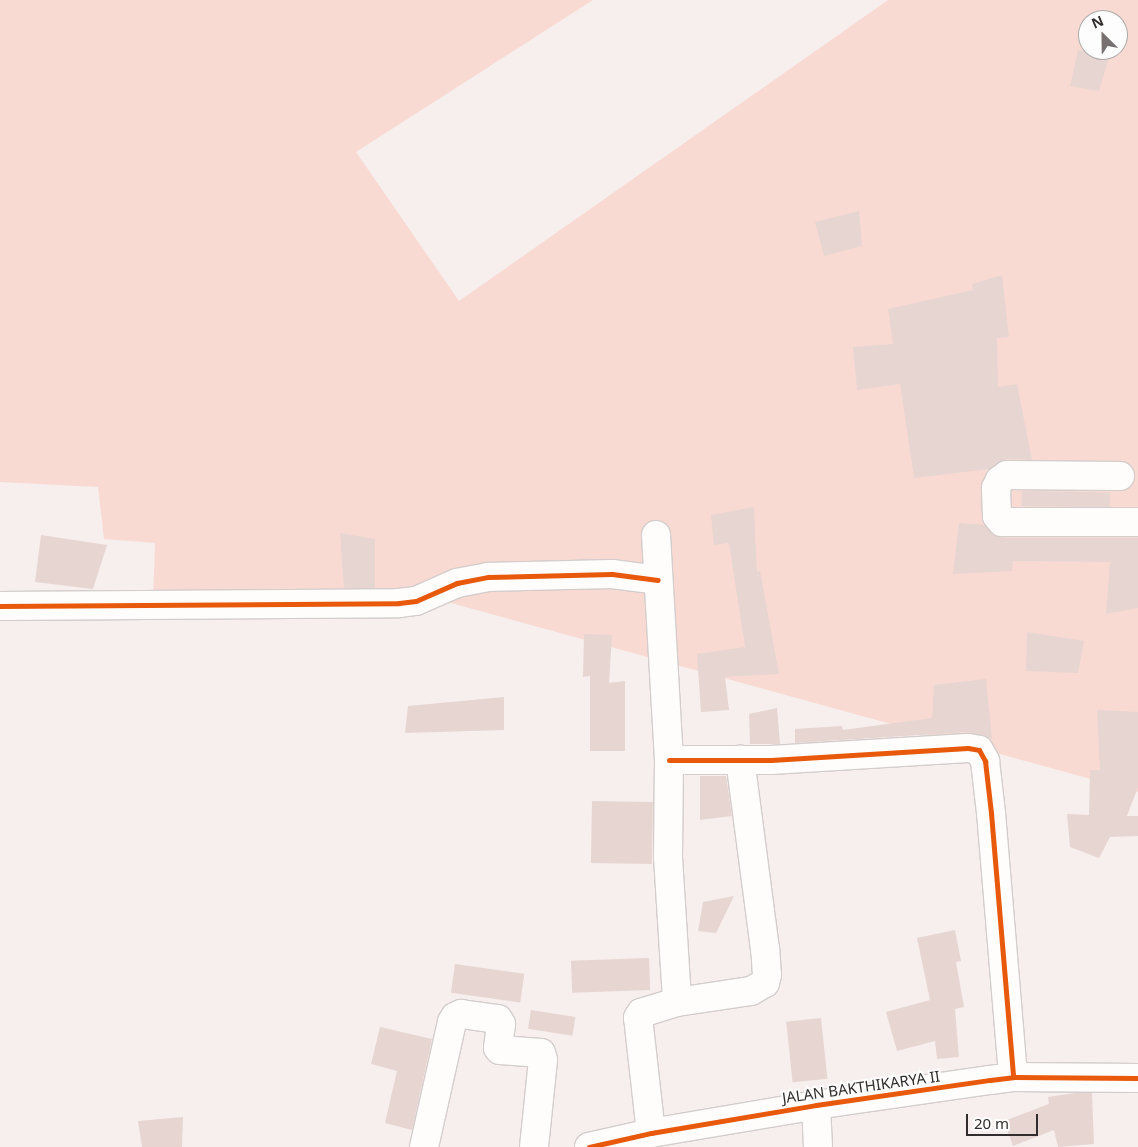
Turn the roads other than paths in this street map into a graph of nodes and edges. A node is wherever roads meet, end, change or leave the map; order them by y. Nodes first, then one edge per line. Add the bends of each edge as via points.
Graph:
1 (1120, 476) dead end
2 (1138, 522) edge
3 (656, 535) dead end
4 (658, 580) junction
5 (0, 606) edge
6 (669, 760) junction
7 (740, 760) junction
8 (677, 1002) junction
9 (1013, 1077) junction
10 (1138, 1078) edge
11 (816, 1105) junction
12 (651, 1134) junction
13 (424, 1147) edge
14 (534, 1147) edge
15 (590, 1147) edge
16 (818, 1147) edge

1 - 2 street via 1007,475 996,488 997,516 1002,522
3 - 4 street
4 - 5 street via 612,574 488,577 457,583 416,601 400,604
4 - 6 street
6 - 7 street
6 - 8 street via 668,857
7 - 8 street via 765,949 765,983 751,991
7 - 9 street via 971,747 980,751 985,761 991,813
8 - 12 street via 646,1010 638,1018
9 - 10 street, JALAN BAKTHIKARYA II
9 - 11 street, JALAN BAKTHIKARYA II
11 - 12 street, JALAN BAKTHIKARYA II
11 - 16 street
12 - 15 street, JALAN BAKTHIKARYA II
13 - 14 street via 452,1022 459,1014 498,1019 501,1024 500,1050 541,1053 543,1060

